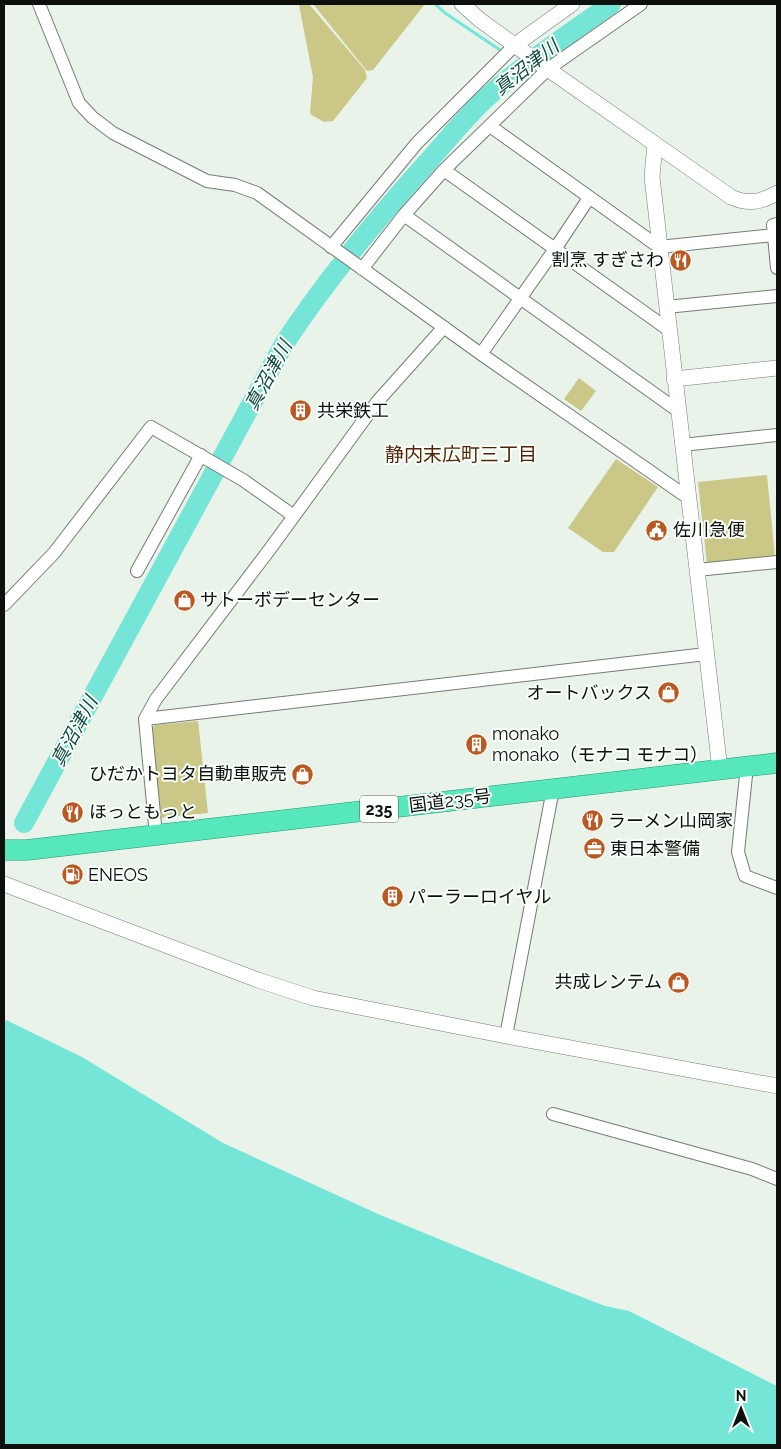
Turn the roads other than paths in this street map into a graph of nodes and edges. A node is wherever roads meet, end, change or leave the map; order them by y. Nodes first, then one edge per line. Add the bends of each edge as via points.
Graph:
1 (39, 4) edge
2 (462, 4) edge
3 (572, 4) edge
4 (641, 4) edge
5 (519, 49) junction
6 (545, 67) junction
7 (490, 126) junction
8 (655, 144) junction
9 (444, 170) junction
10 (777, 193) edge
11 (589, 198) junction
12 (404, 215) junction
13 (776, 230) edge
14 (659, 247) junction
15 (555, 249) junction
16 (335, 250) junction
17 (358, 266) junction
18 (777, 268) edge
19 (777, 296) edge
20 (520, 298) junction
21 (666, 307) junction
22 (444, 327) junction
23 (669, 330) junction
24 (481, 354) junction
25 (777, 368) edge
26 (674, 379) junction
27 (677, 410) junction
28 (777, 435) edge
29 (682, 445) junction
30 (204, 458) junction
31 (687, 497) junction
32 (294, 516) junction
33 (777, 562) edge
34 (696, 570) junction
35 (137, 571) dead end
36 (4, 605) edge
37 (706, 654) junction
38 (146, 720) junction
39 (777, 763) edge
40 (747, 766) junction
41 (720, 770) junction
42 (553, 789) junction
43 (156, 835) junction
44 (4, 850) edge
45 (4, 884) edge
46 (777, 888) edge
47 (506, 1036) junction
48 (777, 1086) edge
49 (553, 1114) dead end
50 (777, 1179) edge

1 - 16 street via 79,103 92,117 113,133 207,181 235,185 257,193
2 - 5 street
3 - 5 street
4 - 6 street
5 - 6 street
5 - 16 street via 417,143
6 - 7 street
6 - 8 street
7 - 9 street
7 - 11 street
8 - 10 street via 731,198 756,202
8 - 14 street via 652,177
9 - 12 street
9 - 15 street
11 - 14 street
11 - 15 street
12 - 17 street
12 - 20 street
13 - 14 street
13 - 18 street
14 - 21 street
15 - 20 street
15 - 23 street
16 - 17 street
17 - 22 street
19 - 21 street
20 - 24 street
20 - 27 street
21 - 23 street
22 - 24 street
22 - 32 street via 377,402
23 - 26 street
24 - 31 street
25 - 26 street
26 - 27 street
27 - 29 street
28 - 29 street
29 - 31 street
30 - 32 street via 243,480
30 - 35 street
30 - 36 street via 151,427 54,553
31 - 34 street
32 - 38 street via 156,699
33 - 34 street
34 - 37 street
37 - 38 street
37 - 41 street
38 - 43 street
39 - 40 highway, 国道235号 / 235
40 - 41 highway, 国道235号 / 235
40 - 46 street via 738,852 745,876
41 - 42 highway, 国道235号 / 235
42 - 43 highway, 国道235号 / 235
42 - 47 street
43 - 44 highway, 国道235号 / 235
45 - 47 street via 313,998
47 - 48 street
49 - 50 street via 752,1169

